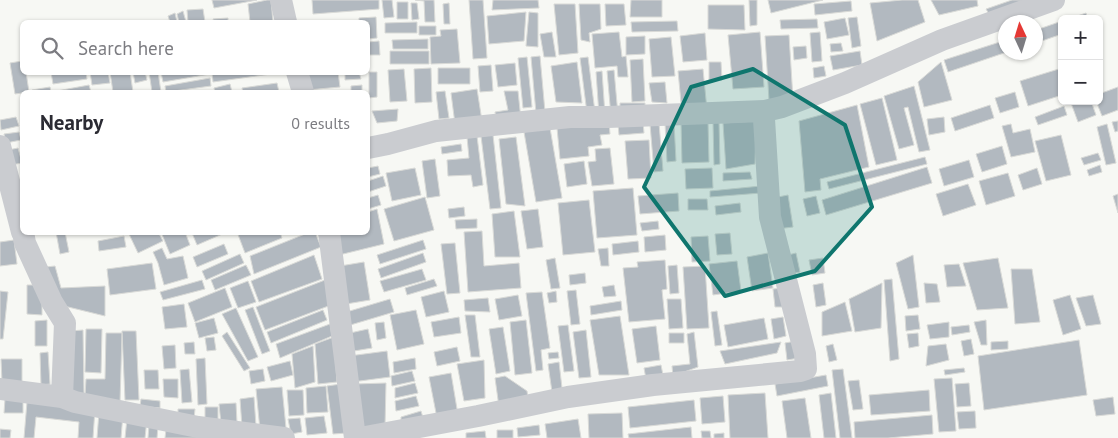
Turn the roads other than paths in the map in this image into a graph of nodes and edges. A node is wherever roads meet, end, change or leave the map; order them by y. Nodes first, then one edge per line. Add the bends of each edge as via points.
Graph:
1 (281, 0) edge
2 (1054, 0) edge
3 (286, 20) edge
4 (298, 75) edge
5 (302, 90) edge
6 (765, 111) junction
7 (0, 146) edge
8 (370, 148) edge
9 (20, 221) edge
10 (24, 235) edge
11 (329, 235) edge
12 (0, 389) edge
13 (62, 397) junction
14 (284, 438) edge
15 (355, 438) edge
16 (360, 438) edge

1 - 3 street
2 - 6 street via 942,40 827,90
4 - 5 street
6 - 8 street via 570,117 436,131
6 - 16 street via 770,217 806,368 568,397
7 - 9 street
10 - 13 street via 52,302 65,323
11 - 15 street
12 - 13 street
13 - 14 street via 198,427

